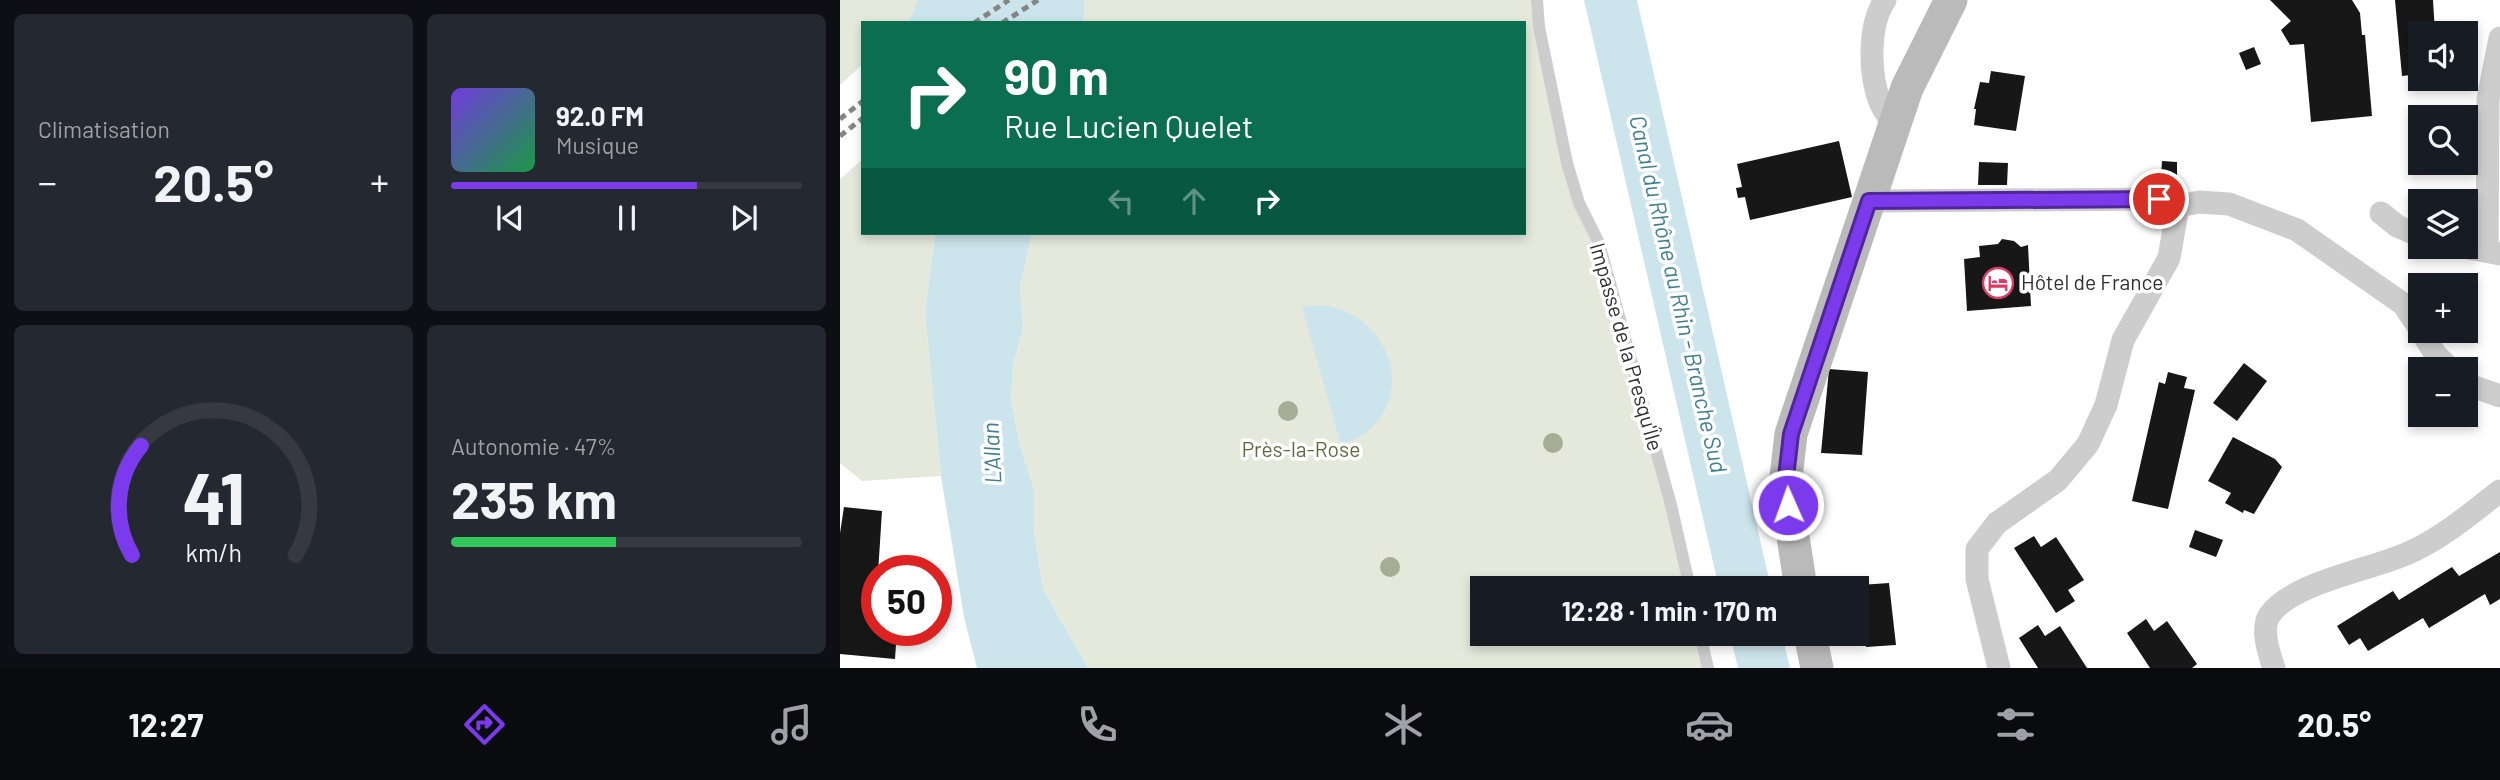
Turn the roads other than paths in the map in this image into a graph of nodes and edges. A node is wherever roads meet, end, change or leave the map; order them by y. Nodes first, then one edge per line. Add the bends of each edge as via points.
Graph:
1 (1537, 0) edge
2 (1885, 0) edge
3 (1951, 0) edge
4 (2500, 38) edge
5 (1894, 126) junction
6 (1869, 201) junction
7 (2178, 206) junction
8 (2381, 213) dead end
9 (2408, 231) edge
10 (2493, 253) edge
11 (2408, 311) edge
12 (2478, 388) edge
13 (2500, 396) edge
14 (2500, 491) edge
15 (1687, 576) edge
16 (1799, 576) edge
17 (1703, 646) edge
18 (1812, 646) edge
19 (1708, 668) edge
20 (1817, 668) edge
21 (1999, 668) edge
22 (2274, 668) edge

1 - 15 lane, Impasse de la Presqu'Île via 1567,163 1579,203 1599,243
2 - 5 street via 1874,29 1873,56 1880,103
3 - 5 main road
4 - 10 street via 2488,99
5 - 6 main road
6 - 7 street via 2159,199
6 - 16 main road via 1791,434 1785,486
7 - 11 street via 2229,204 2297,230
7 - 21 street via 2169,258 2123,340 2106,405 2088,444 2058,480 1997,523 1977,549 1977,579
8 - 9 street
12 - 13 street
14 - 22 street via 2440,536 2406,554 2294,592 2267,618 2267,646
17 - 19 lane
18 - 20 main road

